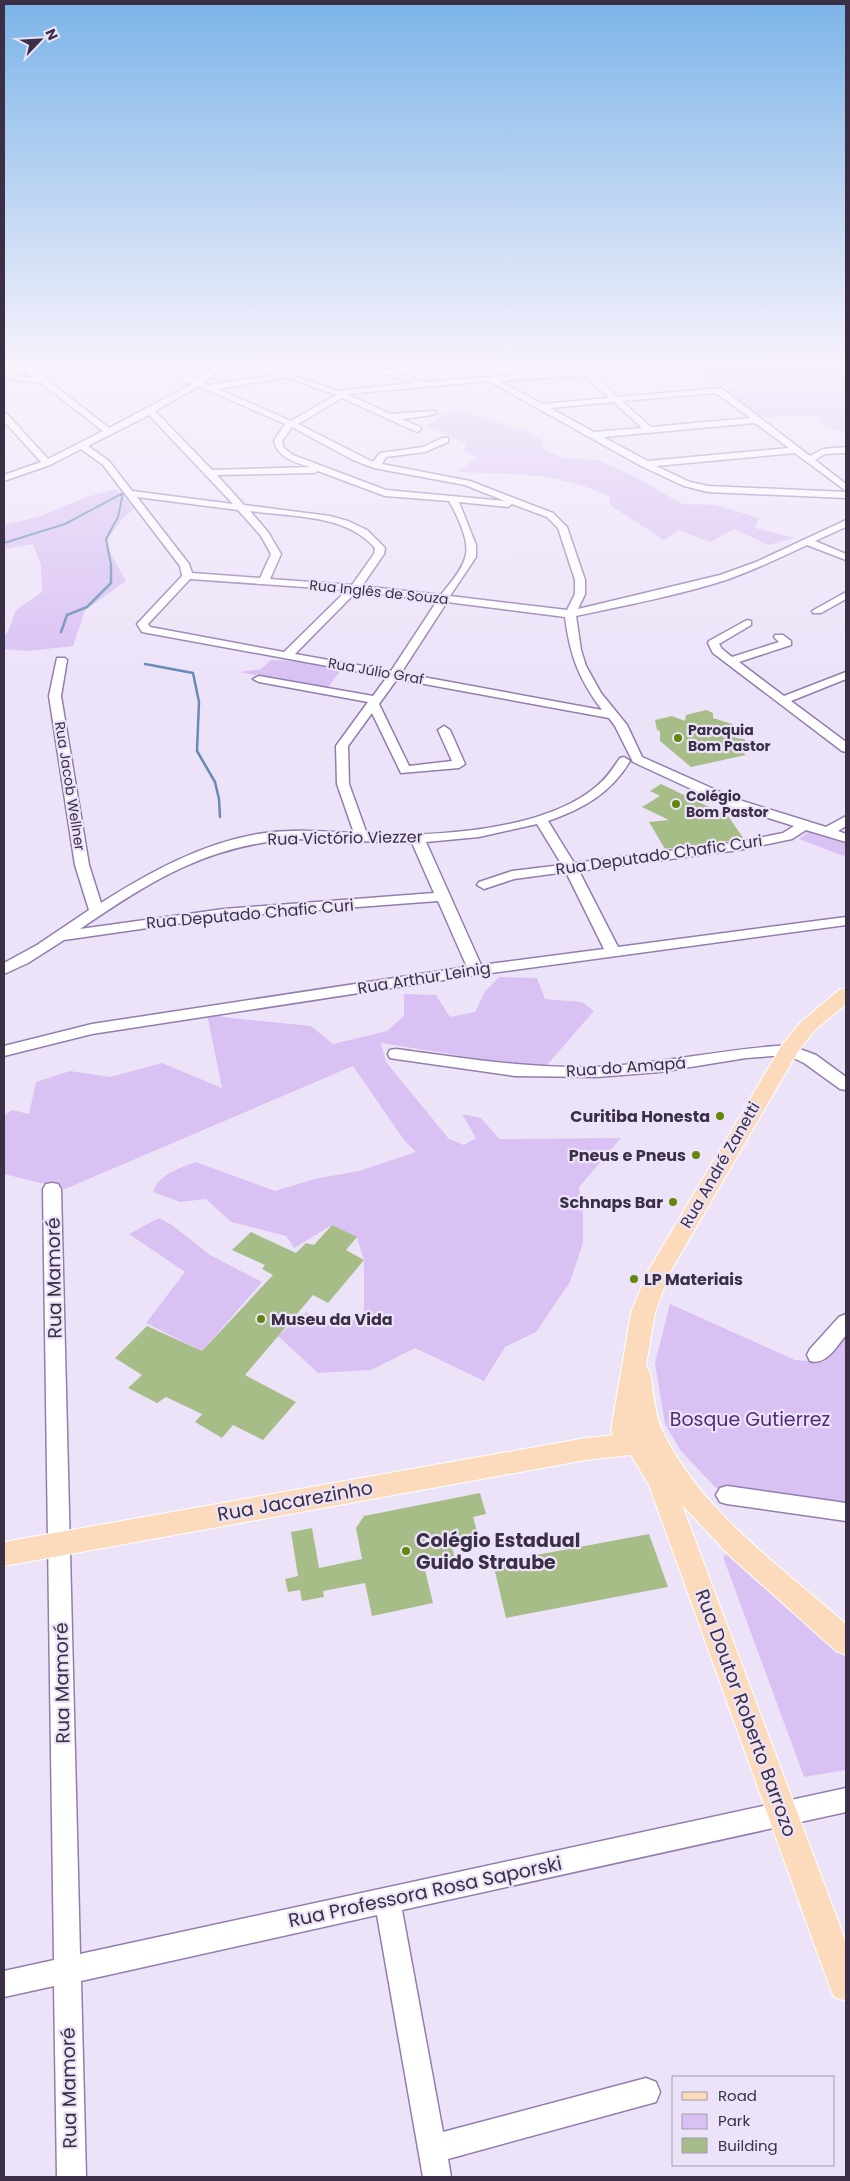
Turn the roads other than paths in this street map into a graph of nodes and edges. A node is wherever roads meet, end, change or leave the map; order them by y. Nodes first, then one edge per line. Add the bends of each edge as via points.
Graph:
1 (33, 468) edge
2 (110, 468) edge
3 (205, 468) edge
4 (317, 468) edge
5 (386, 468) edge
6 (653, 468) edge
7 (820, 468) edge
8 (322, 470) junction
9 (210, 473) junction
10 (4, 478) edge
11 (846, 488) edge
12 (129, 493) junction
13 (846, 495) edge
14 (452, 500) junction
15 (526, 506) junction
16 (242, 509) junction
17 (846, 523) edge
18 (808, 542) junction
19 (846, 557) edge
20 (187, 576) junction
21 (264, 581) junction
22 (355, 588) junction
23 (846, 595) edge
24 (444, 598) junction
25 (817, 611) dead end
26 (570, 614) junction
27 (747, 623) dead end
28 (779, 637) dead end
29 (287, 655) junction
30 (61, 660) dead end
31 (730, 661) junction
32 (395, 674) junction
33 (846, 675) edge
34 (258, 679) dead end
35 (784, 700) junction
36 (374, 702) junction
37 (613, 715) junction
38 (444, 730) dead end
39 (846, 748) edge
40 (632, 761) junction
41 (540, 819) junction
42 (846, 820) edge
43 (803, 826) junction
44 (829, 831) junction
45 (362, 837) junction
46 (417, 838) junction
47 (846, 838) edge
48 (570, 868) junction
49 (484, 885) dead end
50 (441, 896) junction
51 (97, 912) junction
52 (846, 921) edge
53 (59, 937) junction
54 (613, 952) junction
55 (4, 969) edge
56 (476, 970) junction
57 (846, 994) edge
58 (789, 1050) junction
59 (4, 1051) edge
60 (396, 1054) dead end
61 (846, 1085) edge
62 (52, 1189) dead end
63 (846, 1322) edge
64 (817, 1355) dead end
65 (636, 1435) junction
66 (727, 1495) dead end
67 (846, 1512) edge
68 (59, 1544) junction
69 (4, 1554) edge
70 (846, 1642) edge
71 (846, 1800) edge
72 (783, 1814) junction
73 (387, 1900) junction
74 (67, 1970) junction
75 (4, 1984) edge
76 (846, 1985) edge
77 (646, 2092) dead end
78 (432, 2149) junction
79 (71, 2177) edge
80 (437, 2177) edge

1 - 10 street
2 - 12 street
3 - 9 street
4 - 8 street
5 - 15 street via 467,483
6 - 13 street via 699,487
7 - 11 street
8 - 9 street
8 - 14 street via 385,493
9 - 16 street
12 - 16 street
12 - 20 street via 185,566
14 - 15 street
14 - 24 street via 459,510 471,545 471,557
15 - 26 street via 550,515 562,527 580,580 580,594
16 - 21 street via 276,554
16 - 22 street via 330,519 366,532 380,548 380,554
17 - 18 street, Rua Inglês de Souza
18 - 19 street
18 - 26 street, Rua Inglês de Souza via 717,579 657,596
20 - 21 street, Rua Inglês de Souza
20 - 29 street, Rua Júlio Graf via 142,624 146,630
21 - 22 street, Rua Inglês de Souza
22 - 24 street, Rua Inglês de Souza
22 - 29 street
23 - 25 street
24 - 26 street, Rua Inglês de Souza
24 - 32 street
26 - 37 street via 580,666
27 - 31 street via 713,643 717,651
28 - 31 street via 787,643
29 - 32 street, Rua Júlio Graf
30 - 51 street, Rua Jacob Wellner via 55,696 82,865
31 - 35 street
32 - 36 street
32 - 37 street, Rua Júlio Graf
33 - 35 street
34 - 36 street
35 - 39 street
36 - 38 street via 405,770 459,764
36 - 45 street via 342,746 343,784
37 - 40 street via 624,732
40 - 41 street, Rua Victório Viezzer via 589,799
40 - 43 street via 730,802
41 - 46 street, Rua Victório Viezzer via 479,831
41 - 48 street
42 - 44 street
43 - 44 street
43 - 48 street, Rua Deputado Chafic Curi via 786,836 739,846
44 - 47 street
45 - 46 street, Rua Victório Viezzer
45 - 51 street, Rua Victório Viezzer via 276,837 228,846 178,866
46 - 50 street
48 - 49 street, Rua Deputado Chafic Curi via 512,876
48 - 54 street
50 - 53 street, Rua Deputado Chafic Curi via 178,917
50 - 56 street
51 - 53 street, Rua Victório Viezzer
52 - 54 street, Rua Arthur Leinig
53 - 55 street, Rua Victório Viezzer
54 - 56 street, Rua Arthur Leinig
56 - 59 street, Rua Arthur Leinig via 92,1028
57 - 58 main road, Rua André Zanetti via 808,1026
58 - 60 street, Rua do Amapá via 596,1072 515,1071
58 - 61 street, Rua do Amapá via 810,1059
58 - 65 main road, Rua André Zanetti via 658,1273 643,1313 636,1360
62 - 68 street, Rua Mamoré
63 - 64 street
65 - 68 main road, Rua Jacarezinho via 586,1448
65 - 70 main road via 740,1548
65 - 72 main road, Rua Doutor Roberto Barrozo via 660,1481
66 - 67 street
68 - 69 main road, Rua Jacarezinho
68 - 74 street, Rua Mamoré
71 - 72 street, Rua Professora Rosa Saporski
72 - 73 street, Rua Professora Rosa Saporski
72 - 76 main road, Rua Doutor Roberto Barrozo
73 - 74 street, Rua Professora Rosa Saporski
73 - 78 street
74 - 75 street, Rua Professora Rosa Saporski
74 - 79 street, Rua Mamoré
77 - 78 street
78 - 80 street

